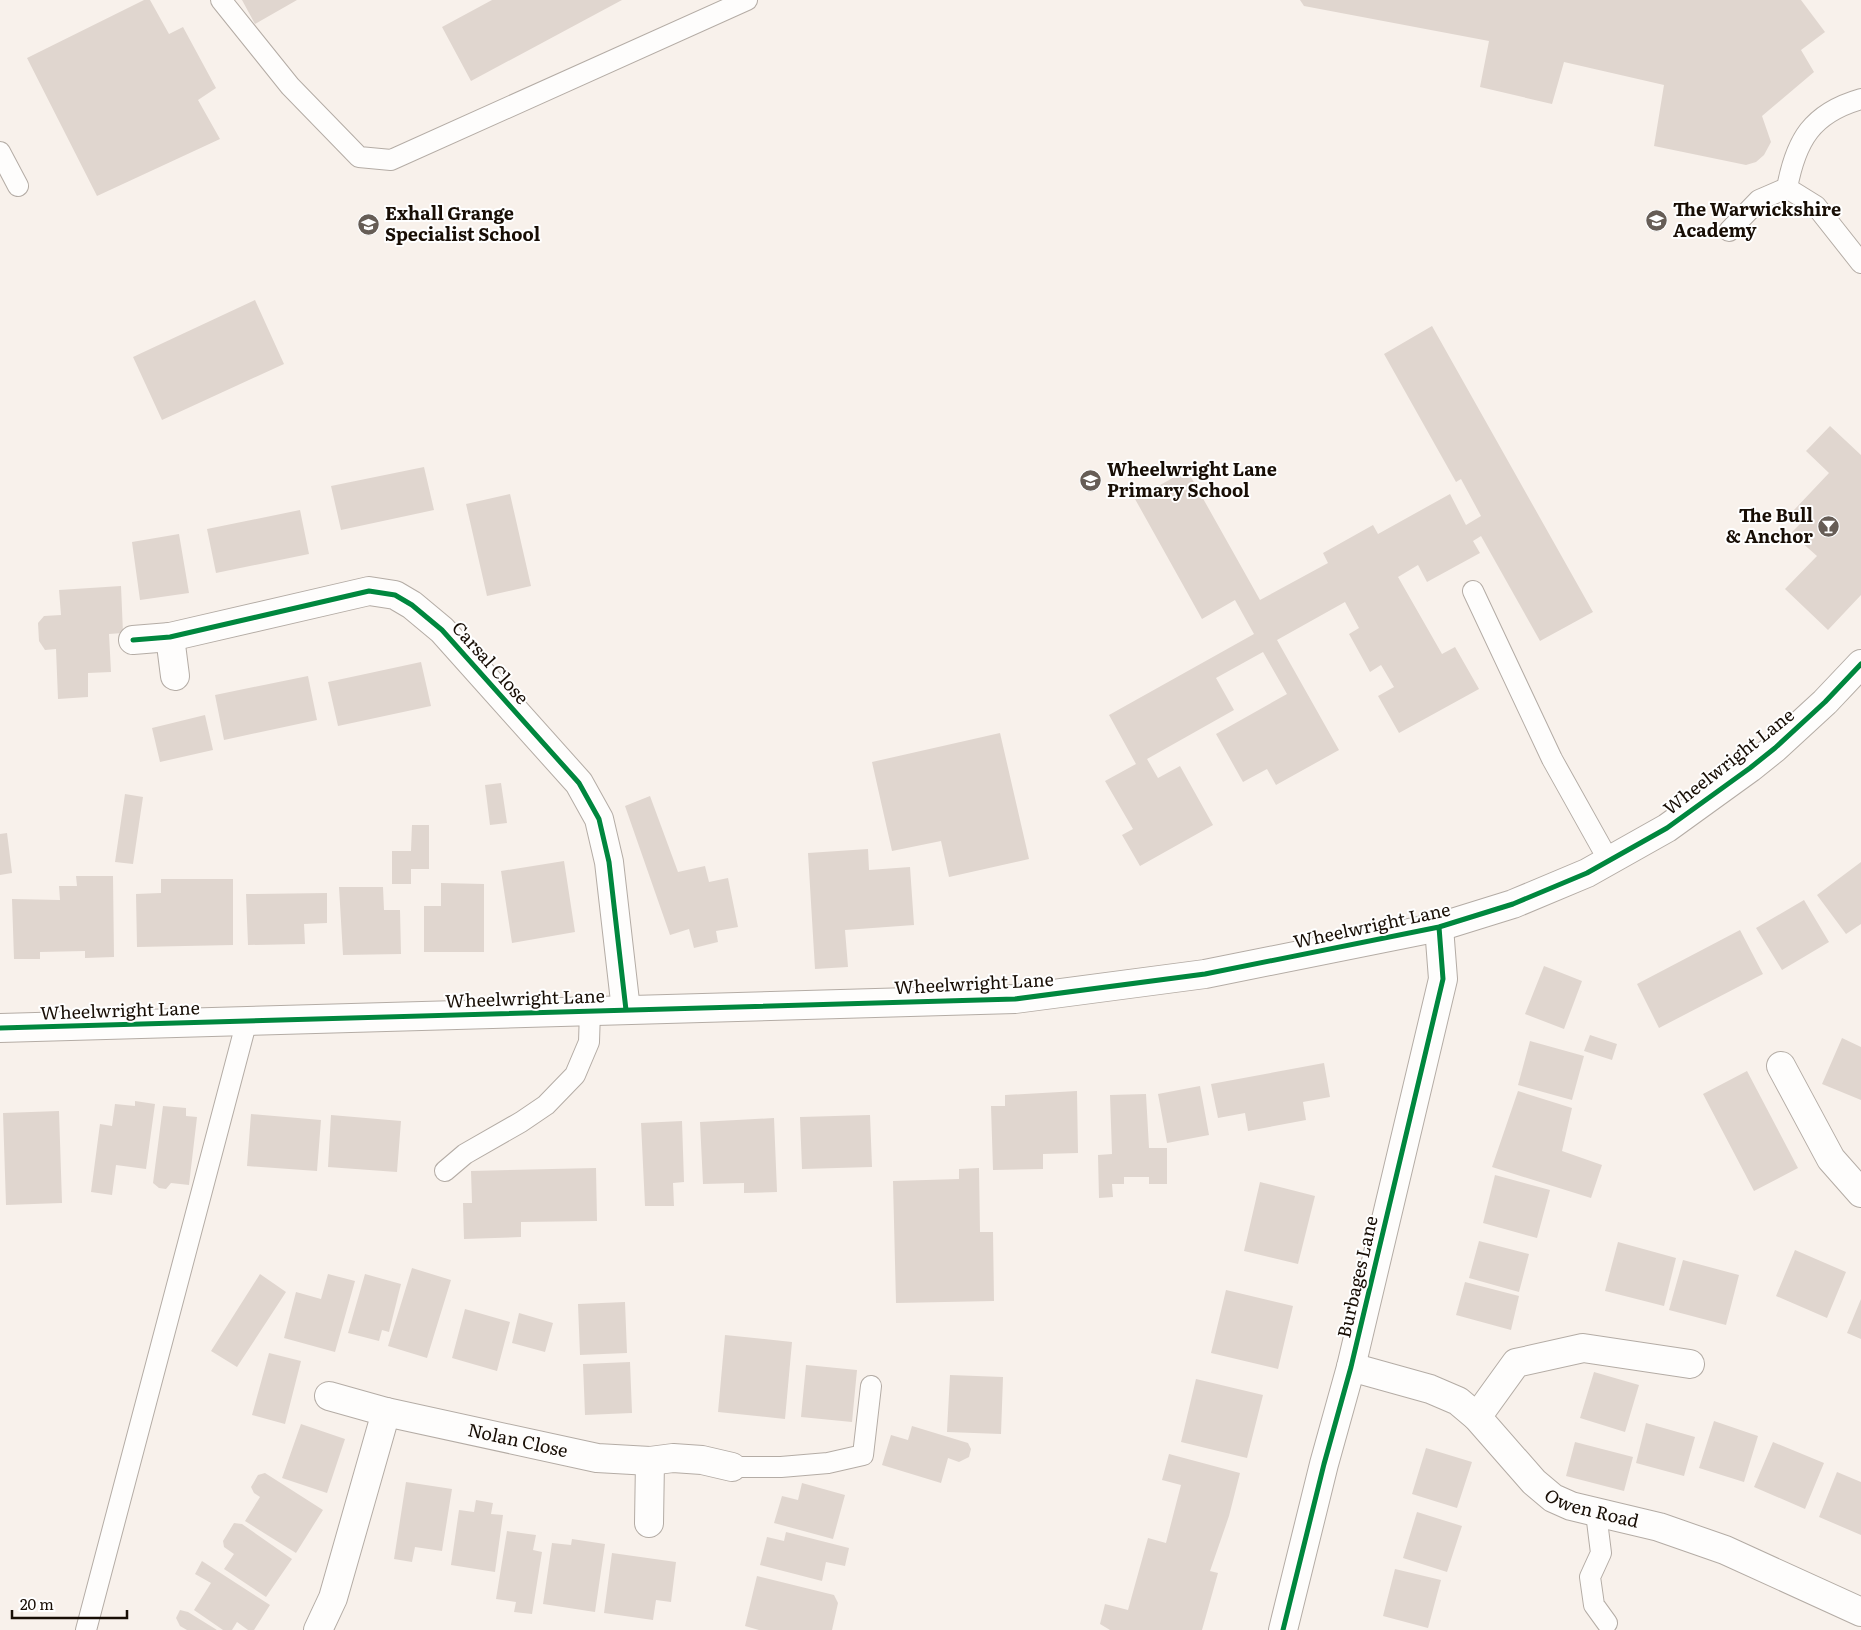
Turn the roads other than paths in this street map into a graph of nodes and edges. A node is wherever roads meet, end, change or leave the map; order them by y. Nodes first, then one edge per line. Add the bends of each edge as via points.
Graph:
1 (221, 0) edge
2 (747, 0) edge
3 (1861, 99) edge
4 (0, 152) edge
5 (18, 186) dead end
6 (1787, 188) junction
7 (1729, 231) dead end
8 (1861, 263) edge
9 (1473, 591) dead end
10 (170, 638) junction
11 (133, 640) dead end
12 (1861, 664) edge
13 (175, 676) dead end
14 (1609, 861) junction
15 (1439, 927) junction
16 (626, 1010) junction
17 (590, 1011) junction
18 (246, 1020) junction
19 (0, 1028) edge
20 (1781, 1066) dead end
21 (445, 1171) dead end
22 (1861, 1192) edge
23 (1690, 1364) dead end
24 (1350, 1367) junction
25 (871, 1386) dead end
26 (330, 1396) dead end
27 (386, 1412) junction
28 (1477, 1417) junction
29 (650, 1461) junction
30 (732, 1467) joint
31 (1596, 1513) junction
32 (650, 1523) dead end
33 (1861, 1612) edge
34 (1607, 1624) dead end
35 (86, 1630) edge
36 (318, 1630) edge
37 (1283, 1630) edge

1 - 2 lane via 290,86 359,157 391,160
3 - 6 lane via 1832,110 1814,125 1800,143
4 - 5 lane
6 - 7 lane via 1759,200
6 - 8 lane via 1816,206
9 - 14 lane via 1552,759
10 - 11 street, Carsal Close
10 - 13 street
10 - 16 street, Carsal Close via 369,591 395,595 412,604 442,630 535,732 579,783 599,819 609,862
12 - 14 street, Wheelwright Lane via 1776,748 1668,828
14 - 15 street, Wheelwright Lane via 1551,890
15 - 16 street, Wheelwright Lane via 1205,974 1016,998
15 - 24 street, Burbages Lane via 1443,979
16 - 17 street, Wheelwright Lane
17 - 18 street, Wheelwright Lane
17 - 21 lane via 589,1042 575,1075 546,1105 465,1154
18 - 19 street, Wheelwright Lane
18 - 35 lane
20 - 22 street via 1831,1159
23 - 28 street via 1583,1348 1516,1364
24 - 28 street, Owen Road via 1430,1389 1458,1401
24 - 37 street, Burbages Lane
25 - 30 lane via 863,1455 819,1464
26 - 27 street, Nolan Close
27 - 29 street, Nolan Close via 597,1458
27 - 36 street via 333,1598
28 - 31 street, Owen Road via 1534,1482 1553,1498
29 - 30 street, Nolan Close via 674,1458 702,1460
29 - 32 street
31 - 33 street, Owen Road via 1659,1527 1725,1550
31 - 34 lane via 1601,1553 1590,1577 1594,1605

